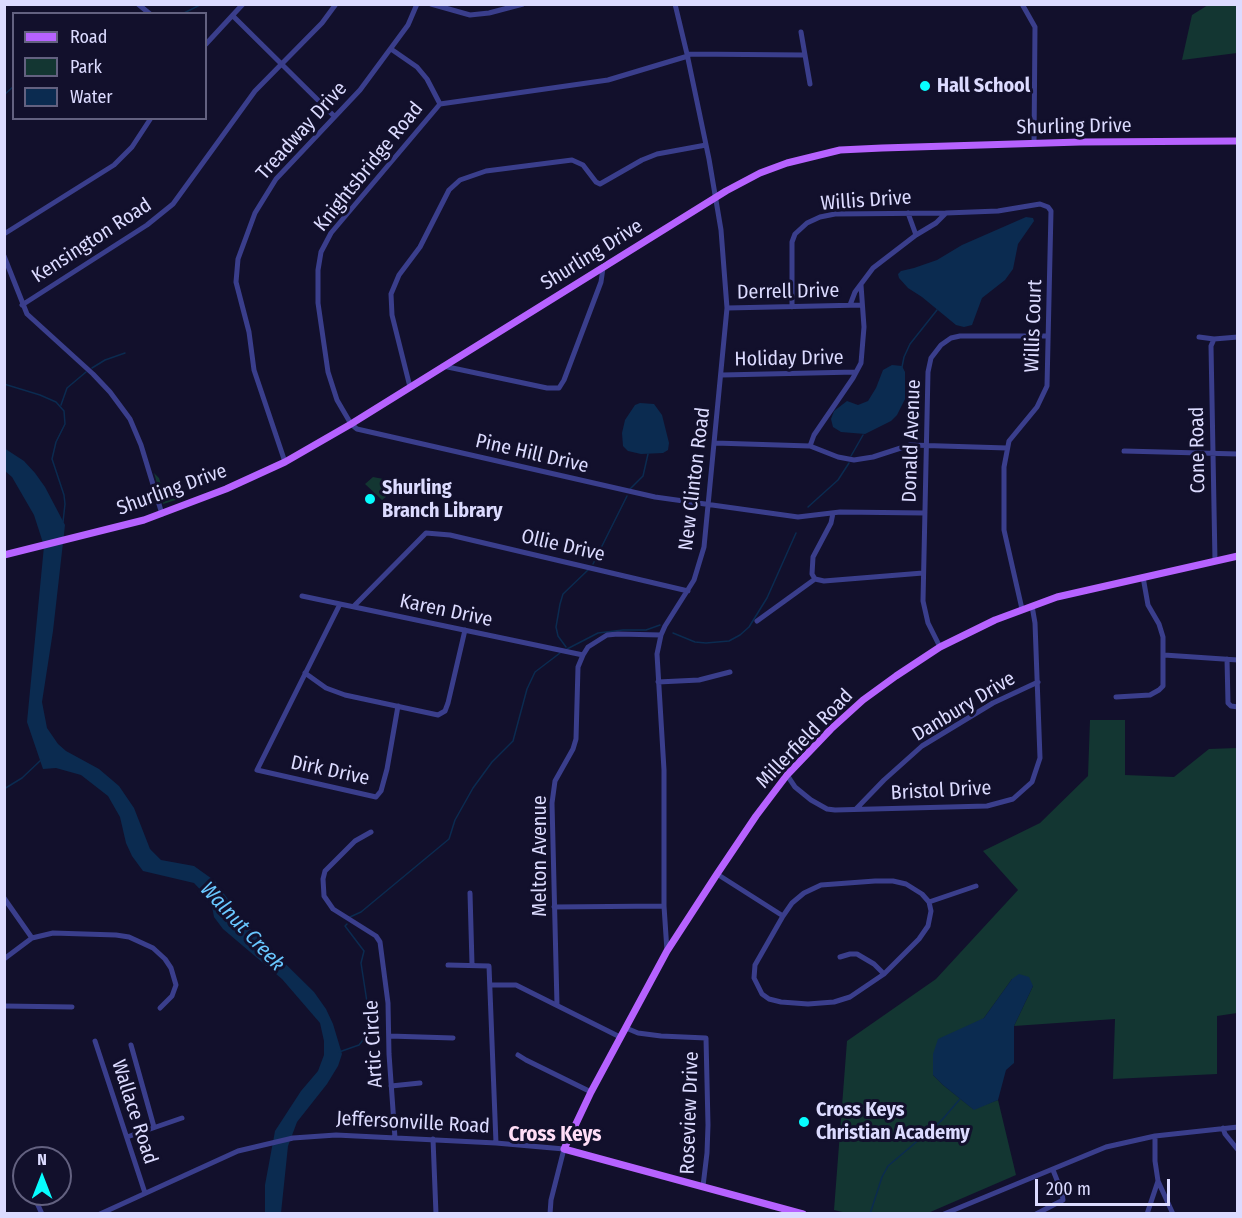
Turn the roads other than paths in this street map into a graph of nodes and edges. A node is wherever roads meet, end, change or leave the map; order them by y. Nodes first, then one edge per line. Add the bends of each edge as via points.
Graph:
1 (243, 4) edge
2 (336, 4) edge
3 (417, 4) edge
4 (431, 4) edge
5 (523, 4) edge
6 (675, 4) edge
7 (1022, 4) edge
8 (233, 16) junction
9 (801, 32) dead end
10 (207, 43) edge
11 (391, 49) junction
12 (688, 55) junction
13 (804, 55) junction
14 (282, 64) junction
15 (810, 84) dead end
16 (440, 104) junction
17 (334, 116) junction
18 (150, 120) edge
19 (1238, 141) edge
20 (1034, 144) junction
21 (706, 145) junction
22 (714, 198) junction
23 (908, 213) junction
24 (946, 213) junction
25 (4, 234) edge
26 (916, 235) junction
27 (4, 256) edge
28 (603, 268) junction
29 (861, 285) junction
30 (22, 305) junction
31 (850, 305) junction
32 (862, 305) junction
33 (792, 307) junction
34 (727, 308) junction
35 (1048, 336) junction
36 (1198, 337) dead end
37 (1238, 337) edge
38 (1214, 339) junction
39 (443, 366) junction
40 (856, 372) junction
41 (722, 375) junction
42 (410, 387) junction
43 (351, 423) junction
44 (715, 443) junction
45 (926, 445) junction
46 (810, 446) junction
47 (1007, 448) junction
48 (1124, 451) dead end
49 (1213, 454) junction
50 (1238, 454) edge
51 (285, 462) junction
52 (709, 504) junction
53 (833, 513) junction
54 (925, 513) junction
55 (162, 514) junction
56 (4, 555) edge
57 (1238, 556) edge
58 (1215, 561) junction
59 (923, 573) junction
60 (1143, 577) junction
61 (816, 579) junction
62 (688, 591) junction
63 (302, 596) dead end
64 (340, 604) junction
65 (354, 606) junction
66 (1032, 606) junction
67 (1022, 609) junction
68 (757, 621) dead end
69 (465, 630) junction
70 (661, 635) junction
71 (940, 647) junction
72 (583, 655) junction
73 (1164, 655) junction
74 (1227, 658) junction
75 (1238, 660) edge
76 (730, 672) dead end
77 (304, 674) junction
78 (658, 682) junction
79 (1038, 682) junction
80 (1116, 697) dead end
81 (398, 706) junction
82 (1238, 707) edge
83 (788, 775) junction
84 (856, 809) junction
85 (370, 832) dead end
86 (717, 874) junction
87 (976, 886) dead end
88 (470, 893) dead end
89 (4, 898) edge
90 (929, 902) junction
91 (664, 906) junction
92 (554, 907) junction
93 (783, 916) junction
94 (32, 938) junction
95 (667, 951) junction
96 (840, 957) dead end
97 (4, 959) edge
98 (448, 964) dead end
99 (472, 964) junction
100 (884, 974) junction
101 (490, 985) junction
102 (556, 1005) junction
103 (4, 1006) edge
104 (72, 1007) dead end
105 (160, 1008) dead end
106 (626, 1028) junction
107 (389, 1036) junction
108 (620, 1037) junction
109 (453, 1038) dead end
110 (95, 1041) dead end
111 (131, 1045) dead end
112 (518, 1055) dead end
113 (420, 1083) dead end
114 (391, 1086) junction
115 (591, 1092) junction
116 (182, 1118) dead end
117 (154, 1127) junction
118 (1238, 1127) edge
119 (1223, 1128) junction
120 (1155, 1136) junction
121 (127, 1137) junction
122 (395, 1138) junction
123 (433, 1139) junction
124 (496, 1143) junction
125 (564, 1149) junction
126 (1238, 1150) edge
127 (1053, 1170) junction
128 (1158, 1181) junction
129 (703, 1186) junction
130 (145, 1193) junction
131 (1039, 1213) edge
132 (100, 1214) edge
133 (436, 1214) edge
134 (550, 1214) edge
135 (802, 1214) edge
136 (944, 1214) edge
137 (1147, 1214) edge
138 (1173, 1214) edge

1 - 8 street
2 - 14 street, Kensington Road
3 - 11 street, Treadway Drive
4 - 5 street via 470,15
6 - 12 street, New Clinton Road
7 - 20 street via 1035,27
8 - 10 street
8 - 14 street
9 - 13 street
11 - 16 street via 417,67
11 - 17 street, Treadway Drive
12 - 13 street, Knightsbridge Road
12 - 16 street, Knightsbridge Road via 608,80
12 - 21 street, New Clinton Road
13 - 15 street
14 - 17 street
14 - 30 street, Kensington Road via 255,91 174,204
16 - 43 street, Knightsbridge Road via 331,233 321,252 317,288 326,362 333,389
17 - 51 street, Treadway Drive via 264,196 236,267 255,376
18 - 25 street via 114,165
19 - 20 main road, Shurling Drive
20 - 22 main road, Shurling Drive via 840,150 772,168
21 - 22 street, New Clinton Road
21 - 42 street via 657,154 600,184 583,165 572,160 486,171 460,180 449,190 420,247 395,281 392,315
22 - 28 main road, Shurling Drive
22 - 34 street, New Clinton Road via 721,229
23 - 24 street, Willis Drive
23 - 26 street
23 - 33 street, Willis Drive via 828,215 803,225 792,242
24 - 26 street, Derrell Drive
24 - 35 street, Willis Court via 1040,204 1050,209
26 - 29 street, Derrell Drive via 873,268
27 - 30 street
28 - 39 main road, Shurling Drive
28 - 39 street via 559,388
29 - 31 street, Derrell Drive
29 - 32 street, Derrell Drive
30 - 55 street via 93,374 130,419
31 - 32 street, Derrell Drive
31 - 33 street, Derrell Drive
32 - 40 street via 864,345
33 - 34 street, Derrell Drive
34 - 41 street, New Clinton Road
35 - 45 street, Donald Avenue via 964,335 941,345 931,358 928,372
35 - 47 street, Willis Court via 1045,391
36 - 38 street
37 - 38 street
38 - 49 street, Cone Road
39 - 42 main road, Shurling Drive
40 - 41 street, Holiday Drive
40 - 46 street
41 - 44 street, New Clinton Road
42 - 43 main road, Shurling Drive
43 - 51 main road, Shurling Drive
43 - 52 street, Pine Hill Drive via 369,432 616,489
44 - 46 street
44 - 52 street, New Clinton Road
45 - 46 street via 903,447 858,460
45 - 47 street
45 - 54 street, Donald Avenue
47 - 67 street, Willis Court via 1004,530
48 - 49 street
49 - 50 street
49 - 58 street, Cone Road
51 - 55 main road, Shurling Drive
52 - 53 street, Pine Hill Drive via 791,516
52 - 62 street, New Clinton Road via 701,559
53 - 54 street, Pine Hill Drive
53 - 61 street via 813,557 812,574
54 - 59 street, Donald Avenue
55 - 56 main road, Shurling Drive
57 - 58 main road, Millerfield Road
58 - 60 main road, Millerfield Road
59 - 61 street
59 - 71 street, Donald Avenue via 926,617
60 - 66 main road, Millerfield Road
60 - 73 street via 1148,605 1161,630
61 - 68 street
62 - 65 street, Ollie Drive via 450,535 426,533
62 - 70 street, New Clinton Road
63 - 64 street, Karen Drive
64 - 65 street, Karen Drive
64 - 77 street
65 - 69 street, Karen Drive
66 - 67 main road, Millerfield Road
66 - 79 street, Bristol Drive
67 - 71 main road, Millerfield Road
69 - 72 street, Karen Drive
69 - 81 street via 445,711 435,715
70 - 72 street via 607,635 592,643
70 - 78 street, New Clinton Road
71 - 83 main road, Millerfield Road via 863,700
72 - 92 street, Melton Avenue via 576,679 576,739 552,793
73 - 74 street
73 - 80 street via 1159,690 1145,696
74 - 75 street
74 - 82 street via 1228,703
76 - 78 street via 699,680
77 - 81 street via 345,695
77 - 81 street, Dirk Drive via 256,770 376,797 387,769
78 - 91 street, New Clinton Road via 664,770
79 - 84 street, Danbury Drive via 993,703 922,746
79 - 84 street, Bristol Drive via 1040,758 1032,782 1019,794 987,806
83 - 84 street, Bristol Drive via 795,787 818,804 835,810
83 - 86 main road, Millerfield Road
85 - 107 street, Artic Circle via 355,841 325,871 324,896 338,913 376,936 382,950
86 - 93 street
86 - 95 main road, Millerfield Road
87 - 90 street
88 - 99 street
89 - 94 street
90 - 93 street via 906,884 893,881 832,883 804,892
90 - 100 street via 928,926
91 - 92 street
91 - 95 street, New Clinton Road
92 - 102 street, Melton Avenue
93 - 100 street via 754,969 758,987 769,999 808,1004 834,1002 850,997
94 - 97 street
94 - 105 street via 53,933 116,934 153,948 165,959 176,985
95 - 106 main road, Millerfield Road
96 - 100 street via 856,954
98 - 99 street
99 - 101 street via 489,966
101 - 102 street via 516,986
101 - 124 street
102 - 108 street
103 - 104 street
106 - 108 main road, Millerfield Road
106 - 129 street, Roseview Drive via 661,1036 706,1038 707,1153
107 - 109 street
107 - 114 street, Artic Circle
108 - 115 main road, Millerfield Road
110 - 121 street, Wallace Road
111 - 117 street
112 - 115 street
113 - 114 street
114 - 122 street, Artic Circle
115 - 125 main road, Millerfield Road
116 - 117 street
117 - 121 street
118 - 119 street
119 - 120 street
119 - 126 street
120 - 127 street via 1106,1147
120 - 128 street
121 - 130 street, Wallace Road
122 - 123 street, Jeffersonville Road
122 - 130 street, Jeffersonville Road via 319,1136 256,1145
123 - 124 street, Jeffersonville Road
123 - 133 street
124 - 125 street, Jeffersonville Road
125 - 129 main road, Jeffersonville Road
125 - 134 street
127 - 131 street via 1063,1200
127 - 136 street
128 - 137 street
128 - 138 street
129 - 135 main road, Jeffersonville Road
130 - 132 street, Jeffersonville Road

